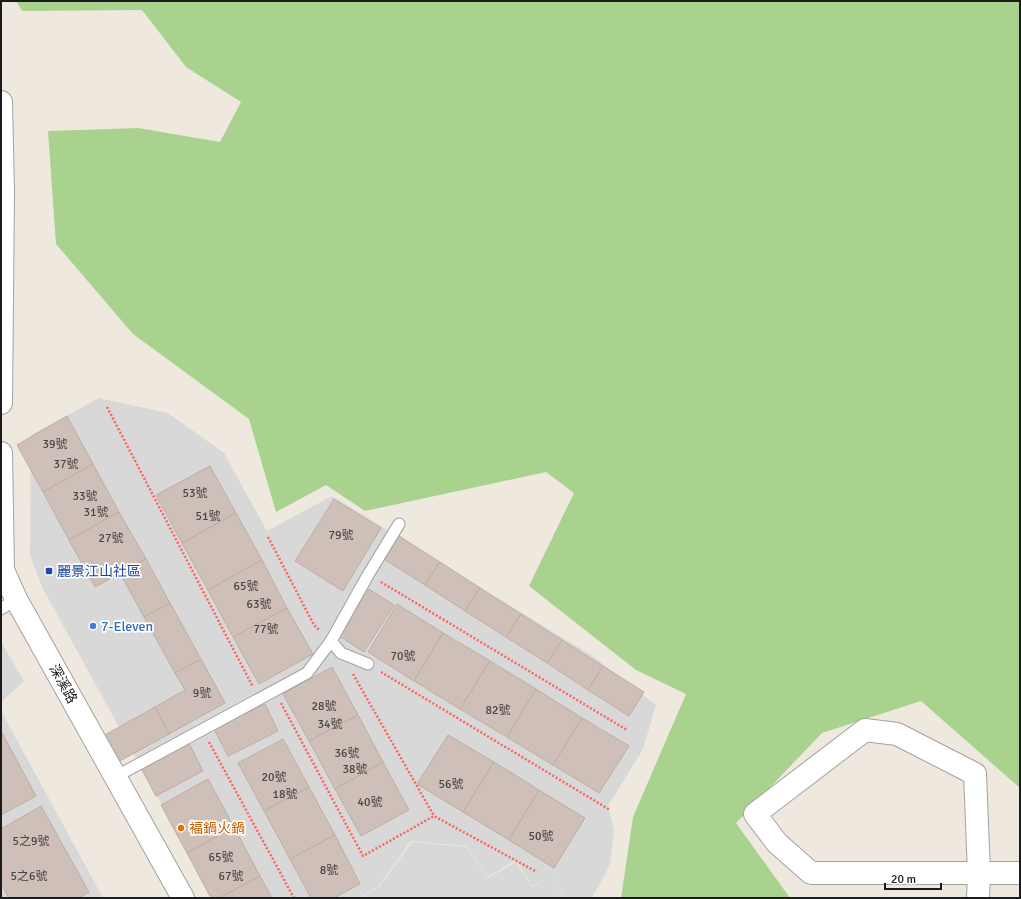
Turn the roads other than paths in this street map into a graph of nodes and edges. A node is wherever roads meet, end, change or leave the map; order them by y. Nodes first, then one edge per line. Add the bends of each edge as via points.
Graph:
1 (1, 102) edge
2 (1, 403) edge
3 (1, 454) edge
4 (399, 524) dead end
5 (9, 604) edge
6 (331, 641) junction
7 (368, 664) road end
8 (115, 777) junction
9 (979, 873) junction
10 (1020, 874) edge
11 (182, 898) edge
12 (978, 898) edge

1 - 2 street
3 - 5 street, 深溪路 via 3,570
4 - 6 lane
5 - 8 street, 深溪路
6 - 7 lane via 341,653
6 - 8 lane via 307,673
8 - 11 street, 深溪路
9 - 9 street via 975,774 897,734 865,730 755,814 777,843 811,873
9 - 10 street
9 - 12 street

